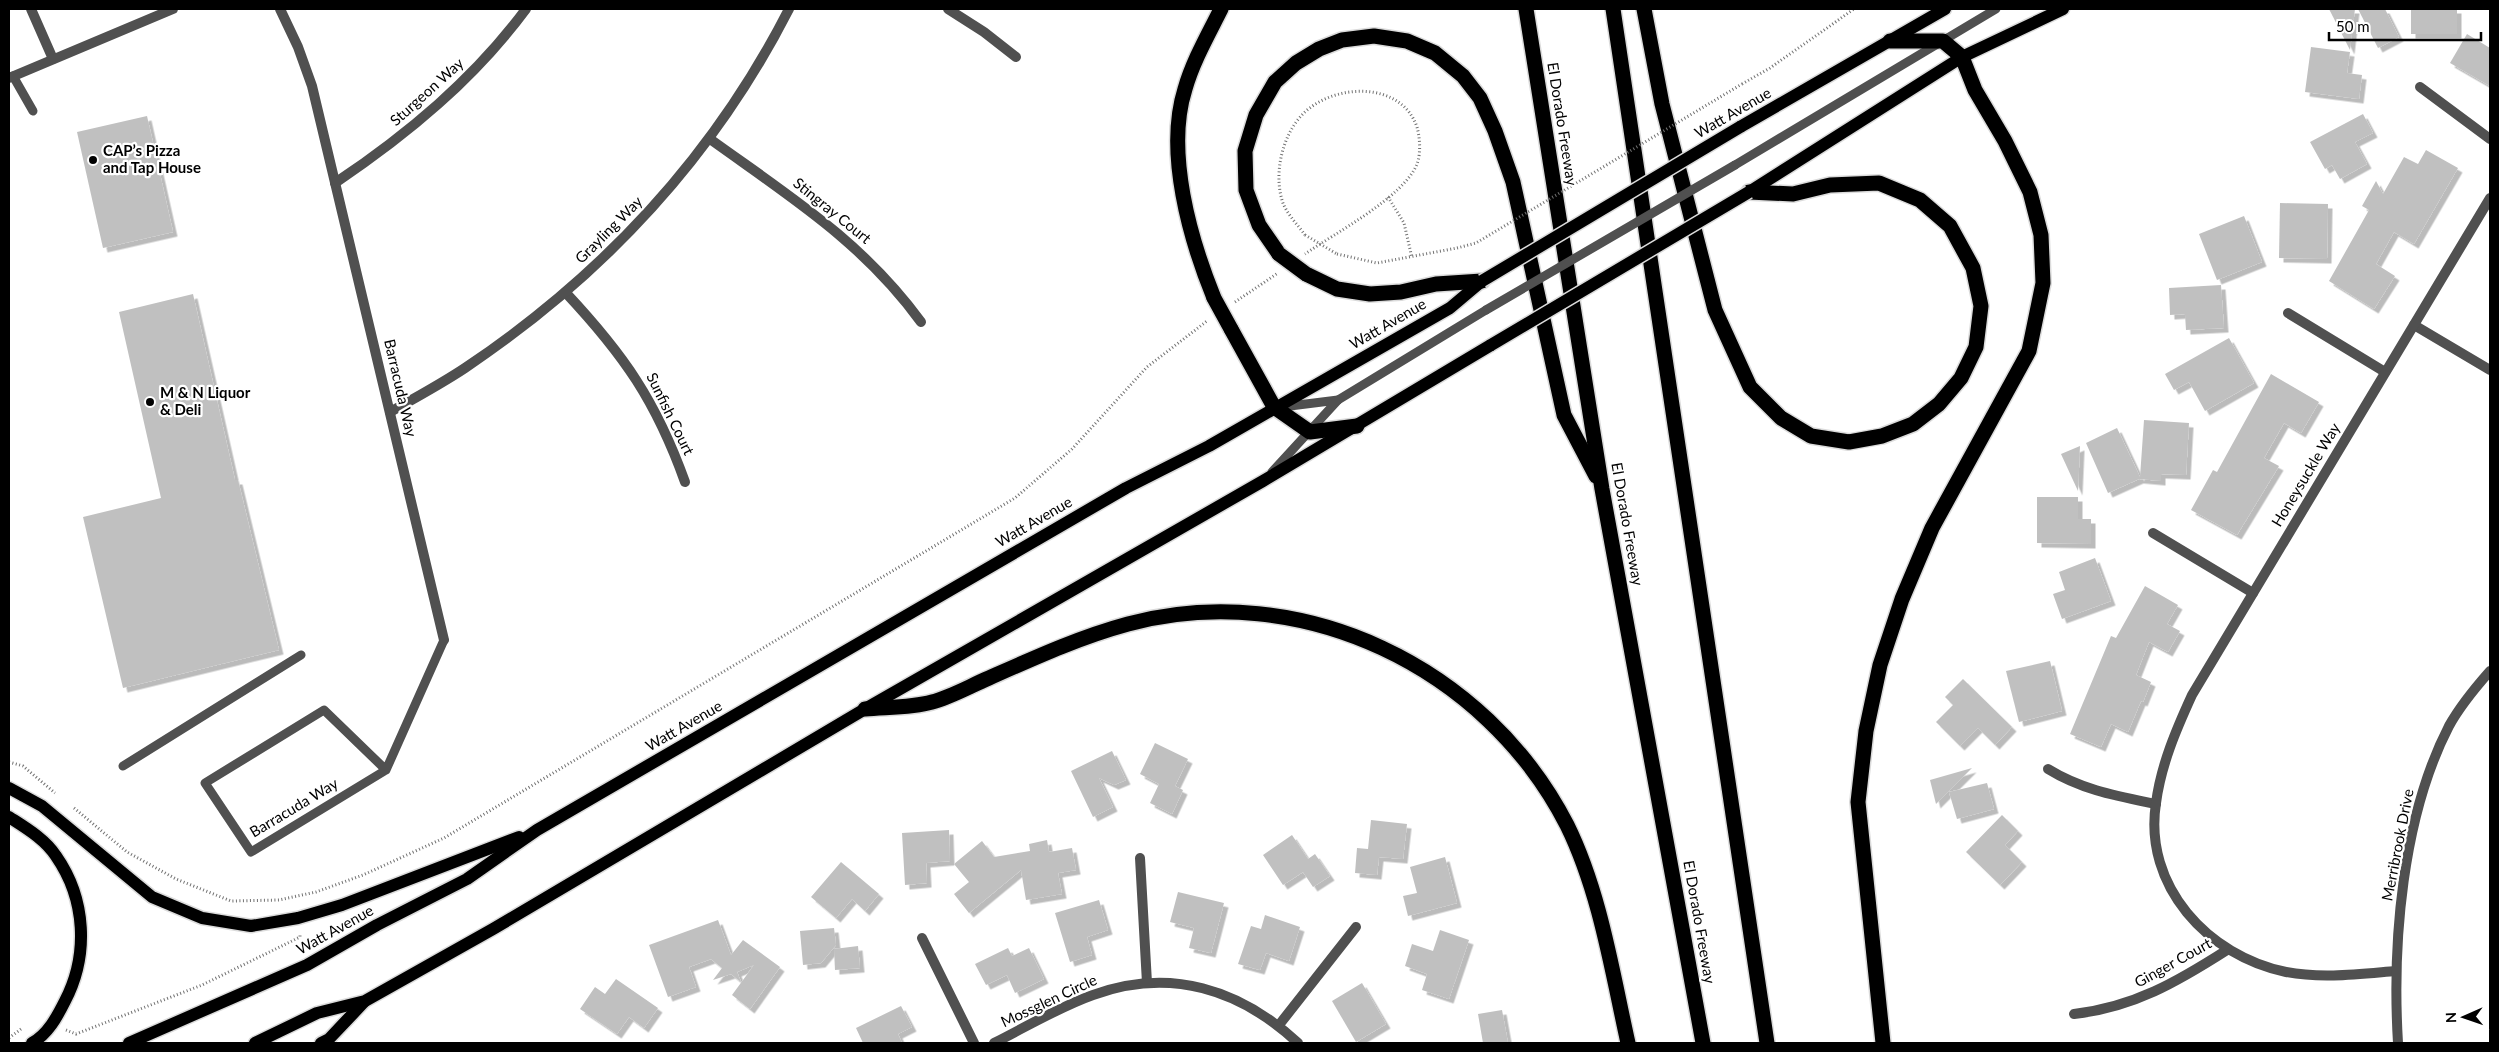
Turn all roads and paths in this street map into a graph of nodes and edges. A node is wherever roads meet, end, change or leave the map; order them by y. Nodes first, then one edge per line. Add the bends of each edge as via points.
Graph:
1 (31, 9) edge
2 (173, 9) edge
3 (280, 9) edge
4 (526, 9) edge
5 (789, 9) edge
6 (948, 9) edge
7 (1221, 9) edge
8 (1526, 9) edge
9 (1613, 9) edge
10 (1644, 9) edge
11 (1854, 9) edge
12 (1945, 9) edge
13 (1996, 9) edge
14 (2063, 9) edge
15 (1890, 41) junction
16 (1943, 41) junction
17 (1016, 57) dead end
18 (1962, 57) junction
19 (53, 59) junction
20 (11, 77) edge
21 (2420, 87) dead end
22 (33, 111) dead end
23 (710, 139) junction
24 (2490, 139) edge
25 (335, 183) junction
26 (1749, 192) junction
27 (1388, 197) junction
28 (2490, 198) edge
29 (1300, 257) dead end
30 (1412, 258) junction
31 (1282, 261) junction
32 (1482, 281) junction
33 (566, 293) junction
34 (1229, 306) dead end
35 (2288, 313) dead end
36 (1213, 317) dead end
37 (921, 322) dead end
38 (2414, 325) junction
39 (2490, 370) edge
40 (2385, 372) junction
41 (1338, 400) junction
42 (1274, 407) junction
43 (390, 412) junction
44 (1357, 426) junction
45 (1310, 432) junction
46 (1263, 481) junction
47 (685, 482) dead end
48 (1602, 489) junction
49 (2153, 533) dead end
50 (2252, 593) junction
51 (444, 640) joint
52 (301, 655) dead end
53 (2490, 671) edge
54 (865, 709) junction
55 (9, 762) edge
56 (123, 766) dead end
57 (2048, 769) dead end
58 (386, 770) junction
59 (9, 788) edge
60 (60, 797) dead end
61 (68, 804) dead end
62 (2156, 804) junction
63 (9, 817) edge
64 (537, 830) junction
65 (1140, 858) dead end
66 (1356, 928) dead end
67 (300, 932) dead end
68 (922, 938) dead end
69 (2227, 950) junction
70 (2396, 972) junction
71 (1147, 983) junction
72 (365, 1001) junction
73 (2074, 1014) dead end
74 (29, 1024) dead end
75 (1279, 1025) junction
76 (63, 1028) dead end
77 (9, 1038) edge
78 (32, 1043) edge
79 (129, 1043) edge
80 (255, 1043) edge
81 (321, 1043) edge
82 (974, 1043) edge
83 (994, 1043) edge
84 (1298, 1043) edge
85 (1628, 1043) edge
86 (1703, 1043) edge
87 (1767, 1043) edge
88 (1883, 1043) edge
89 (2398, 1043) edge

1 - 19 street
2 - 19 street
3 - 25 street, Barracuda Way via 312,86
4 - 25 street, Sturgeon Way via 449,96 412,128
5 - 23 street, Grayling Way via 747,84
6 - 17 street
7 - 42 highway, bridge via 1184,90 1178,121 1185,212 1214,298
8 - 48 highway, El Dorado Freeway
9 - 87 highway
10 - 26 highway via 1662,104 1715,310 1750,387 1781,418 1811,436 1850,442 1882,436 1914,424 1939,404 1962,378 1976,347 1981,306 1973,268 1950,226 1920,200 1878,183 1830,185 1793,194
11 - 30 path, bridge via 1777,63 1476,243
12 - 15 main road, Watt Avenue
13 - 16 lane
14 - 18 main road
15 - 16 highway
15 - 32 main road, Watt Avenue, bridge
16 - 18 highway
16 - 41 lane, bridge
18 - 26 main road
18 - 88 highway via 1975,90 2030,192 2041,235 2044,283 2029,351 1932,528 1902,598 1878,675 1866,731 1858,802
19 - 20 street
20 - 22 lane
21 - 24 street
23 - 33 street, Grayling Way via 616,248
23 - 37 street, Stingray Court via 848,240 882,273
25 - 43 street, Barracuda Way
26 - 44 main road, bridge
27 - 29 path
27 - 30 path via 1404,223
27 - 30 path, bridge via 1417,164 1420,138 1412,114 1396,101 1375,92 1354,91 1320,102 1302,115 1284,146 1278,170 1282,202 1305,235 1337,254 1377,263
28 - 38 street, Honeysuckle Way
31 - 32 highway, bridge via 1337,289 1370,294
31 - 34 path
31 - 48 highway via 1259,225 1246,190 1245,151 1256,116 1275,82 1296,63 1342,40 1374,36 1407,41 1435,53 1463,76 1480,98 1495,131 1513,182 1564,415
32 - 42 main road, Watt Avenue via 1450,308
33 - 43 street, Grayling Way via 464,370
33 - 47 street, Sunfish Court via 604,333 630,368 653,407
35 - 40 street
36 - 61 path via 1147,367 1072,449 1015,498 444,838 363,875 316,892 279,900 231,901 176,879 127,852
38 - 39 street
38 - 40 street, Honeysuckle Way
40 - 50 street, Honeysuckle Way
41 - 42 lane
41 - 45 lane
42 - 45 highway
42 - 64 main road, Watt Avenue via 1209,446 1126,488
43 - 51 street, Barracuda Way
44 - 45 highway
44 - 46 main road
45 - 46 lane
46 - 54 main road
48 - 86 highway, El Dorado Freeway
49 - 50 street
50 - 62 street, Honeysuckle Way via 2192,695 2172,742
51 - 58 lane, Barracuda Way
52 - 56 lane
53 - 70 street, Merribrook Drive via 2450,724 2428,776 2405,875
54 - 72 main road
54 - 85 highway via 932,703 1064,645 1128,624 1183,612 1246,613 1302,620 1350,633 1394,652 1443,681 1490,722 1534,772 1567,825 1588,878
55 - 60 path via 23,766
57 - 62 street via 2094,792
58 - 58 lane, Barracuda Way via 324,710 206,783 251,852
59 - 64 main road via 42,806 152,897 202,918 250,926 298,918 342,905
62 - 69 street, Honeysuckle Way via 2157,850 2172,891 2188,916
63 - 78 main road via 32,832 56,855 74,888 83,930 74,984 55,1020
64 - 79 main road, Watt Avenue via 467,879 307,965
65 - 71 street
66 - 75 street
67 - 76 path via 300,937 202,985 76,1034
68 - 82 street
69 - 70 street, Honeysuckle Way via 2256,965 2288,972 2327,976
69 - 73 street, Ginger Court via 2188,975 2129,1003
70 - 89 street, Merribrook Drive
71 - 75 street, Mossglen Circle via 1209,990 1240,1001
71 - 83 street, Mossglen Circle via 1092,995
72 - 80 main road via 317,1013
72 - 81 main road via 329,1039
74 - 77 path
75 - 84 street, Mossglen Circle

